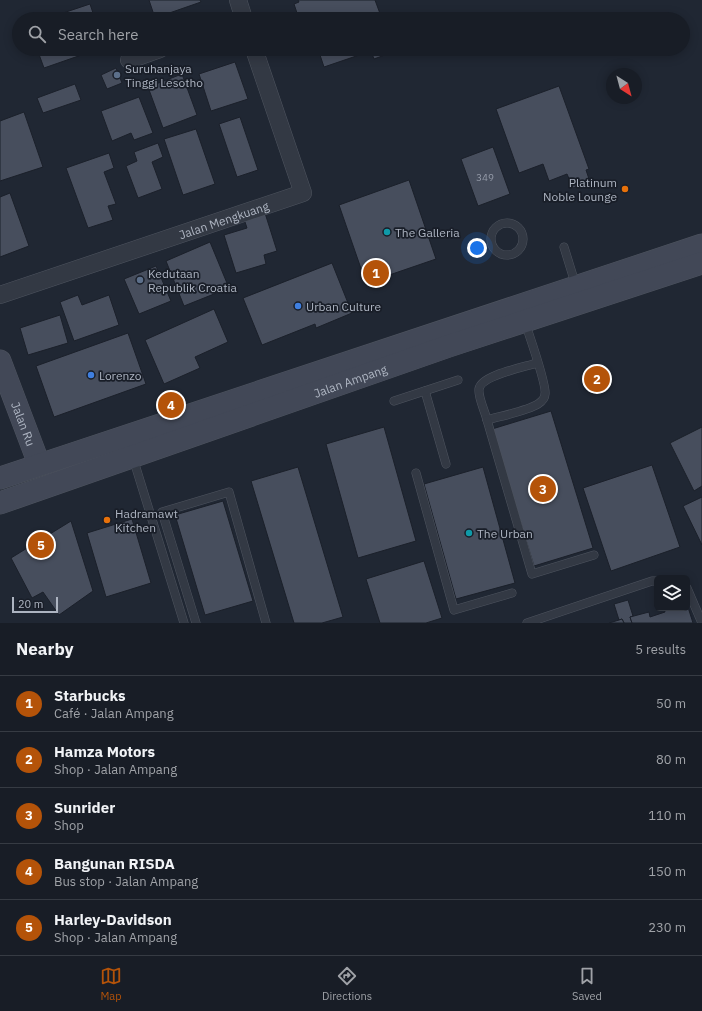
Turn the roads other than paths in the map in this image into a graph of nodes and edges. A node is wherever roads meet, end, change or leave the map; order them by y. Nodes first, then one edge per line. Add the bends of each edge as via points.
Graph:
1 (238, 0) edge
2 (242, 12) edge
3 (140, 56) edge
4 (256, 56) edge
5 (129, 60) dead end
6 (702, 245) edge
7 (564, 247) dead end
8 (702, 262) edge
9 (577, 287) junction
10 (0, 295) edge
11 (525, 322) junction
12 (0, 361) edge
13 (537, 363) junction
14 (458, 380) dead end
15 (425, 391) junction
16 (394, 401) dead end
17 (487, 420) junction
18 (132, 456) junction
19 (39, 464) junction
20 (446, 464) dead end
21 (416, 473) dead end
22 (0, 478) edge
23 (0, 503) edge
24 (594, 555) dead end
25 (654, 581) edge
26 (512, 593) dead end
27 (690, 595) edge
28 (184, 623) edge
29 (196, 623) edge
30 (266, 623) edge
31 (527, 623) edge
32 (702, 623) edge

1 - 2 street
3 - 5 street
4 - 10 street, Jalan Mengkuang via 303,193
6 - 9 main road, Jalan Ampang
7 - 9 lane
8 - 11 main road, Jalan Ampang
9 - 19 main road, Jalan Ampang
11 - 13 lane
11 - 18 main road, Jalan Ampang
12 - 19 main road, Jalan Ru
13 - 17 lane via 491,377 481,384 479,390
13 - 17 lane via 546,393 544,398 538,404
14 - 15 lane
15 - 16 lane
15 - 20 lane
17 - 24 lane via 532,574
18 - 23 main road, Jalan Ampang
18 - 28 lane
19 - 22 main road, Jalan Ampang
21 - 26 lane via 454,610
25 - 31 lane
27 - 32 lane
29 - 30 lane via 162,512 229,492

